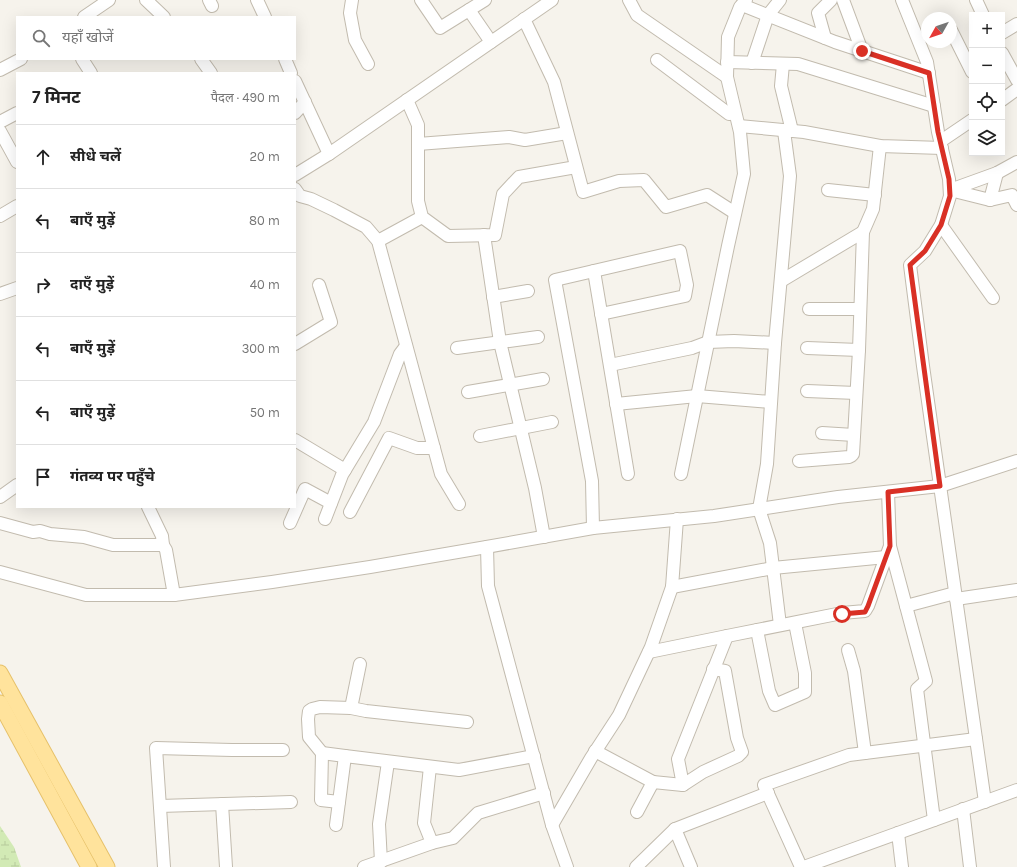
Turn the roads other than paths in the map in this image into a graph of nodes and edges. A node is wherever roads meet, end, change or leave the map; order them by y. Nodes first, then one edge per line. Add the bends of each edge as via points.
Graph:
1 (109, 0) edge
2 (146, 0) edge
3 (257, 0) edge
4 (352, 0) edge
5 (421, 0) edge
6 (485, 0) edge
7 (552, 0) edge
8 (629, 0) edge
9 (780, 0) edge
10 (832, 0) edge
11 (843, 0) edge
12 (902, 0) edge
13 (976, 0) edge
14 (744, 2) edge
15 (470, 6) edge
16 (982, 12) edge
17 (768, 15) junction
18 (85, 16) edge
19 (163, 16) edge
20 (265, 16) edge
21 (524, 19) junction
22 (1017, 24) edge
23 (1005, 31) edge
24 (825, 38) junction
25 (491, 42) junction
26 (957, 42) edge
27 (862, 51) junction
28 (1005, 58) edge
29 (19, 60) edge
30 (83, 60) edge
31 (202, 60) edge
32 (285, 60) edge
33 (658, 60) dead end
34 (727, 62) junction
35 (752, 63) junction
36 (368, 64) dead end
37 (783, 64) junction
38 (969, 66) edge
39 (0, 70) edge
40 (90, 72) edge
41 (210, 72) edge
42 (291, 72) edge
43 (929, 73) junction
44 (727, 77) junction
45 (1017, 80) edge
46 (296, 83) edge
47 (1017, 89) edge
48 (1005, 98) edge
49 (407, 100) junction
50 (305, 102) junction
51 (934, 106) junction
52 (296, 112) edge
53 (735, 113) junction
54 (16, 114) edge
55 (0, 122) edge
56 (969, 122) edge
57 (739, 126) junction
58 (0, 131) edge
59 (788, 131) junction
60 (567, 133) junction
61 (418, 144) junction
62 (942, 145) junction
63 (880, 146) junction
64 (329, 154) junction
65 (16, 160) edge
66 (1017, 162) edge
67 (576, 167) junction
68 (997, 173) junction
69 (296, 174) edge
70 (296, 190) edge
71 (828, 190) dead end
72 (950, 190) junction
73 (874, 195) junction
74 (990, 200) junction
75 (1017, 205) edge
76 (16, 207) edge
77 (735, 213) junction
78 (0, 216) edge
79 (422, 217) junction
80 (941, 225) junction
81 (863, 232) junction
82 (484, 235) junction
83 (378, 241) junction
84 (594, 271) junction
85 (781, 281) junction
86 (319, 285) dead end
87 (16, 288) edge
88 (528, 291) dead end
89 (0, 294) edge
90 (493, 297) junction
91 (993, 298) dead end
92 (809, 309) dead end
93 (860, 309) junction
94 (602, 314) junction
95 (538, 337) dead end
96 (500, 342) junction
97 (708, 342) junction
98 (296, 343) edge
99 (775, 343) junction
100 (406, 346) junction
101 (457, 348) dead end
102 (807, 348) dead end
103 (859, 350) junction
104 (610, 365) junction
105 (543, 379) dead end
106 (510, 385) junction
107 (807, 391) dead end
108 (468, 392) dead end
109 (856, 393) junction
110 (697, 396) junction
111 (771, 402) junction
112 (616, 404) junction
113 (552, 422) dead end
114 (520, 428) junction
115 (822, 434) dead end
116 (854, 435) junction
117 (480, 436) dead end
118 (296, 441) edge
119 (434, 448) junction
120 (799, 461) dead end
121 (1017, 461) edge
122 (345, 470) junction
123 (628, 474) dead end
124 (681, 474) dead end
125 (16, 486) edge
126 (940, 486) junction
127 (888, 492) junction
128 (0, 497) edge
129 (331, 503) junction
130 (459, 504) dead end
131 (148, 508) edge
132 (760, 509) junction
133 (350, 512) dead end
134 (325, 519) dead end
135 (678, 519) junction
136 (0, 523) edge
137 (290, 523) dead end
138 (593, 528) junction
139 (544, 536) junction
140 (163, 545) junction
141 (487, 547) junction
142 (888, 551) junction
143 (773, 568) junction
144 (0, 572) edge
145 (672, 586) junction
146 (1017, 590) edge
147 (174, 595) junction
148 (955, 596) junction
149 (906, 606) junction
150 (795, 622) junction
151 (780, 626) junction
152 (757, 630) junction
153 (726, 636) junction
154 (848, 650) dead end
155 (649, 652) junction
156 (360, 664) dead end
157 (713, 669) junction
158 (0, 673) edge
159 (0, 703) edge
160 (351, 708) junction
161 (467, 722) dead end
162 (976, 739) junction
163 (924, 745) junction
164 (283, 750) dead end
165 (595, 751) junction
166 (322, 753) junction
167 (865, 753) junction
168 (345, 756) junction
169 (534, 756) junction
170 (388, 762) junction
171 (430, 767) junction
172 (653, 782) junction
173 (683, 785) junction
174 (1017, 790) edge
175 (544, 793) junction
176 (768, 793) junction
177 (291, 802) dead end
178 (339, 802) junction
179 (984, 802) junction
180 (222, 804) junction
181 (160, 806) junction
182 (963, 809) junction
183 (637, 812) dead end
184 (934, 820) junction
185 (336, 825) dead end
186 (552, 825) junction
187 (675, 829) junction
188 (898, 833) junction
189 (432, 843) junction
190 (380, 862) junction
191 (89, 867) edge
192 (108, 867) edge
193 (164, 867) edge
194 (226, 867) edge
195 (364, 867) edge
196 (567, 867) edge
197 (636, 867) edge
198 (691, 867) edge
199 (803, 867) edge
200 (902, 867) edge
201 (970, 867) edge

1 - 18 street
2 - 19 street
3 - 20 street
4 - 36 street via 350,13 355,40
5 - 15 street via 440,28
6 - 15 street
7 - 21 street
8 - 44 street via 637,15
9 - 17 street
10 - 24 street via 818,13
11 - 27 street
12 - 43 street
13 - 16 street
14 - 17 street
14 - 34 street via 728,37
15 - 25 street
17 - 24 street
17 - 35 street
21 - 25 street
21 - 60 street via 554,82
22 - 23 street
24 - 27 street
25 - 49 street
26 - 38 street
27 - 43 street
28 - 45 street
29 - 39 street
30 - 40 street
31 - 41 street
32 - 42 street
33 - 53 street via 729,114
34 - 35 street
34 - 44 street
35 - 37 street
37 - 51 street via 798,64
37 - 59 street via 781,86
43 - 51 street
44 - 53 street
46 - 50 street
47 - 48 street
49 - 61 street via 418,125
49 - 64 street
50 - 52 street
50 - 64 street
51 - 62 street
53 - 57 street
54 - 55 street
56 - 62 street
57 - 59 street
57 - 77 street via 744,174
58 - 65 street
59 - 63 street
59 - 85 street via 790,176
60 - 61 street via 525,140 509,137
60 - 67 street
61 - 79 street via 418,201
62 - 63 street
62 - 72 street
63 - 73 street
64 - 69 street
66 - 68 street
67 - 77 street via 583,192 619,182 644,180 666,207 707,195
67 - 82 street via 520,177 503,194 495,235
68 - 72 street
68 - 74 street
70 - 83 street via 300,196 366,227
71 - 73 street
72 - 74 street
72 - 80 street
73 - 81 street via 873,209
74 - 75 street via 1012,195
76 - 78 street
77 - 97 street
79 - 82 street via 448,236
79 - 83 street
80 - 91 street
80 - 126 street via 925,251 910,265
81 - 85 street
81 - 93 street
82 - 90 street
83 - 100 street
84 - 94 street
84 - 94 street via 680,251 687,285 685,296
84 - 138 street via 555,280 592,481
85 - 99 street
86 - 98 street via 332,322
87 - 89 street
88 - 90 street
90 - 96 street
92 - 93 street
93 - 103 street
94 - 104 street
95 - 96 street
96 - 101 street
96 - 106 street
97 - 99 street
97 - 104 street via 692,348
97 - 110 street
99 - 111 street
100 - 119 street
100 - 122 street via 400,354 374,422
102 - 103 street
103 - 109 street
104 - 112 street
105 - 106 street
106 - 108 street
106 - 114 street
107 - 109 street
109 - 116 street
110 - 111 street
110 - 112 street
110 - 124 street
111 - 132 street via 767,464
112 - 123 street
113 - 114 street
114 - 117 street
114 - 139 street
115 - 116 street
116 - 120 street via 852,456
118 - 122 street
119 - 130 street via 441,474
119 - 133 street via 417,448 389,438
121 - 126 street
122 - 129 street
125 - 128 street
126 - 127 street
126 - 148 street
127 - 132 street
127 - 142 street
129 - 134 street
129 - 137 street via 305,489
131 - 140 street via 162,536
132 - 135 street
132 - 143 street via 770,542
135 - 138 street
135 - 145 street
136 - 140 street via 33,532 84,537 113,545
138 - 139 street
139 - 141 street
140 - 147 street
141 - 147 street via 280,581
141 - 169 street via 488,586
142 - 143 street
142 - 149 street
142 - 150 street via 865,612
143 - 145 street
143 - 151 street
144 - 147 street via 86,595
145 - 155 street
146 - 148 street
148 - 149 street
148 - 162 street
149 - 163 street via 926,681 917,689
150 - 151 street
150 - 152 street via 805,673 805,692 775,705 769,691
151 - 152 street
152 - 153 street
153 - 155 street
153 - 157 street
154 - 167 street via 854,671
155 - 165 street via 619,715
156 - 160 street
157 - 173 street via 678,759
157 - 173 street via 725,671 737,738 742,752
158 - 192 main road
159 - 191 main road
160 - 161 street
160 - 166 street via 320,707 309,711 309,737
162 - 163 street
162 - 179 street
163 - 167 street
163 - 184 street
164 - 181 street via 156,748
165 - 172 street
165 - 186 street
166 - 168 street
166 - 178 street via 321,800
167 - 176 street via 848,755 764,785
168 - 170 street
168 - 178 street
169 - 171 street via 459,770
169 - 175 street
170 - 171 street
170 - 190 street via 379,824
171 - 189 street via 424,823
172 - 173 street
172 - 183 street
174 - 179 street
175 - 186 street
175 - 189 street via 478,813 453,838
176 - 187 street
176 - 199 street
177 - 180 street
178 - 185 street
179 - 182 street
180 - 181 street
180 - 194 street
181 - 193 street
182 - 184 street
182 - 201 street
184 - 188 street
186 - 196 street
187 - 197 street
187 - 198 street
188 - 199 street
188 - 200 street
189 - 190 street
190 - 195 street

